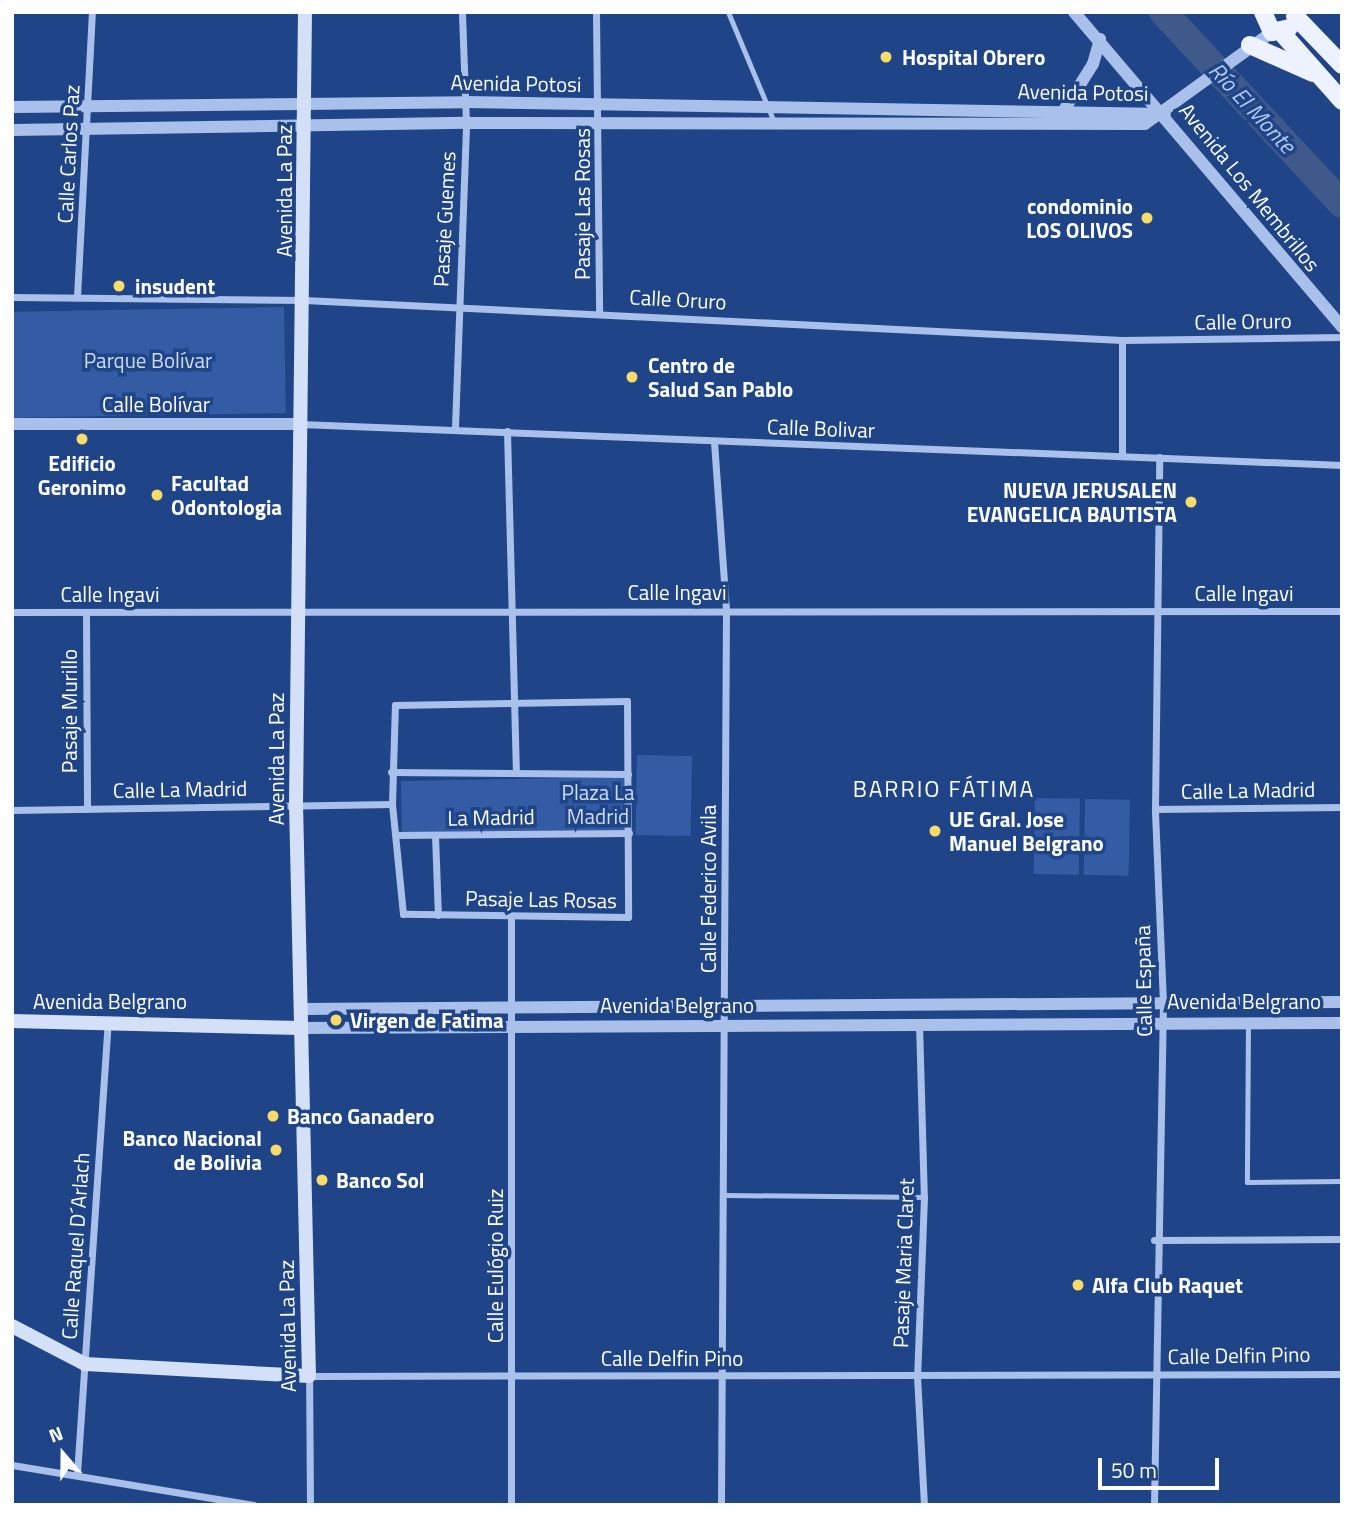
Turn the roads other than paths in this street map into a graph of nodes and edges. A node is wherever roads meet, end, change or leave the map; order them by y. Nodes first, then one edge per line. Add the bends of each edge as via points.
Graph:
1 (92, 12) edge
2 (305, 12) edge
3 (462, 12) edge
4 (596, 12) edge
5 (729, 12) edge
6 (1074, 12) edge
7 (1296, 13) edge
8 (1267, 21) edge
9 (1100, 39) junction
10 (1248, 46) junction
11 (1342, 65) edge
12 (1319, 75) junction
13 (304, 101) junction
14 (1342, 101) edge
15 (466, 102) junction
16 (89, 103) junction
17 (601, 104) junction
18 (773, 106) junction
19 (12, 107) edge
20 (1165, 114) junction
21 (1061, 117) junction
22 (466, 123) junction
23 (600, 125) junction
24 (775, 125) junction
25 (306, 126) junction
26 (88, 127) junction
27 (12, 130) edge
28 (12, 297) edge
29 (77, 297) junction
30 (304, 300) junction
31 (457, 312) junction
32 (599, 312) junction
33 (1342, 327) edge
34 (1342, 337) edge
35 (1122, 340) junction
36 (12, 424) edge
37 (300, 424) junction
38 (455, 427) junction
39 (508, 431) junction
40 (714, 442) junction
41 (1122, 454) junction
42 (1159, 457) junction
43 (1342, 465) edge
44 (514, 610) junction
45 (726, 610) junction
46 (1155, 610) junction
47 (1342, 611) edge
48 (12, 612) edge
49 (86, 612) junction
50 (297, 612) junction
51 (516, 703) junction
52 (391, 772) junction
53 (516, 772) junction
54 (628, 774) junction
55 (296, 804) junction
56 (392, 804) junction
57 (1342, 807) edge
58 (87, 809) junction
59 (1155, 809) junction
60 (12, 810) edge
61 (629, 833) junction
62 (396, 835) junction
63 (435, 835) junction
64 (438, 915) junction
65 (511, 917) junction
66 (1342, 1002) edge
67 (1163, 1003) junction
68 (725, 1006) junction
69 (515, 1008) junction
70 (300, 1009) junction
71 (12, 1021) edge
72 (108, 1021) junction
73 (1162, 1022) junction
74 (919, 1023) junction
75 (1248, 1023) junction
76 (1342, 1023) edge
77 (514, 1027) junction
78 (726, 1027) junction
79 (301, 1028) junction
80 (1342, 1181) edge
81 (727, 1195) junction
82 (924, 1197) junction
83 (1342, 1239) edge
84 (1154, 1240) junction
85 (12, 1326) edge
86 (85, 1364) junction
87 (1342, 1374) edge
88 (309, 1376) junction
89 (917, 1376) junction
90 (1153, 1377) junction
91 (512, 1379) junction
92 (717, 1380) junction
93 (12, 1465) edge
94 (77, 1474) junction
95 (254, 1505) edge
96 (310, 1505) edge
97 (511, 1505) edge
98 (721, 1505) edge
99 (924, 1505) edge
100 (1154, 1505) edge

1 - 16 street, Calle Carlos Paz
2 - 13 main road, Avenida La Paz
3 - 15 street, Pasaje Guemes
4 - 17 street, Pasaje Las Rosas
5 - 18 lane
6 - 9 street, Avenida Los Membrillos
7 - 8 main road
7 - 11 main road
8 - 10 street
8 - 12 main road
9 - 20 street, Avenida Los Membrillos
9 - 21 street via 1081,87
10 - 12 main road
10 - 20 street
12 - 14 main road
13 - 15 street, Avenida Potosi
13 - 16 street, Avenida Potosi
13 - 25 main road, Avenida La Paz
15 - 17 street, Avenida Potosi
15 - 22 street, Pasaje Guemes
16 - 19 street, Avenida Potosi
16 - 26 street, Calle Carlos Paz
17 - 18 street, Avenida Potosi
17 - 23 street, Pasaje Las Rosas
18 - 21 street, Avenida Potosi
18 - 24 lane
20 - 21 street, Avenida Potosi
20 - 33 street, Avenida Los Membrillos
21 - 24 street, Avenida Potosi
22 - 23 street, Avenida Potosi
22 - 25 street, Avenida Potosi
22 - 31 street, Pasaje Guemes
23 - 24 street, Avenida Potosi
23 - 32 street, Pasaje Las Rosas
25 - 26 street, Avenida Potosi
25 - 30 main road, Avenida La Paz
26 - 27 street, Avenida Potosi
26 - 29 street, Calle Carlos Paz
28 - 29 street, Calle Oruro
29 - 30 street, Calle Oruro
30 - 31 street, Calle Oruro
30 - 37 main road, Avenida La Paz
31 - 32 street, Calle Oruro
31 - 38 street, Pasaje Guemes
32 - 35 street, Calle Oruro
34 - 35 street, Calle Oruro
35 - 41 street
36 - 37 street, Calle Bolívar
37 - 38 street, Calle Bolivar
37 - 50 main road, Avenida La Paz
38 - 39 street, Calle Bolivar
39 - 40 street, Calle Bolivar
39 - 44 street
40 - 41 street, Calle Bolivar
40 - 45 street, Calle Federico Avila
41 - 42 street, Calle Bolivar
42 - 43 street, Calle Bolivar
42 - 46 street, Calle España
44 - 45 street, Calle Ingavi
44 - 50 street, Calle Ingavi
44 - 51 street
45 - 46 street, Calle Ingavi
45 - 68 street, Calle Federico Avila
46 - 47 street, Calle Ingavi
46 - 59 street, Calle España
48 - 49 street, Calle Ingavi
49 - 50 street, Calle Ingavi
49 - 58 street, Pasaje Murillo
50 - 55 main road, Avenida La Paz
51 - 52 street, Pasaje Las Rosas via 395,705
51 - 53 street
51 - 54 street, Pasaje Las Rosas via 627,701
52 - 53 street
52 - 56 street, Pasaje Las Rosas
53 - 54 street
54 - 61 street, Pasaje Las Rosas
55 - 56 street, Calle La Madrid
55 - 58 street, Calle La Madrid
55 - 70 main road, Avenida La Paz
56 - 62 street, Pasaje Las Rosas
57 - 59 street, Calle La Madrid
58 - 60 street, Calle La Madrid
59 - 67 street, Calle España
61 - 63 street, La Madrid
61 - 65 street, Pasaje Las Rosas via 628,917
62 - 63 street, La Madrid
62 - 64 street, Pasaje Las Rosas via 403,914
63 - 64 street, Pasaje Las Rosas
64 - 65 street, Pasaje Las Rosas
65 - 69 street
66 - 67 street, Avenida Belgrano
67 - 68 street, Avenida Belgrano
67 - 73 street, Calle España
68 - 69 street, Avenida Belgrano
68 - 78 street, Calle Federico Avila
69 - 70 street, Avenida Belgrano
69 - 77 street, Calle Eulógio Ruiz
70 - 79 main road, Avenida La Paz
71 - 72 main road, Avenida Belgrano
72 - 79 main road, Avenida Belgrano
72 - 86 street, Calle Raquel D´Arlach
73 - 74 street, Avenida Belgrano
73 - 75 street, Avenida Belgrano
73 - 84 street, Calle España
74 - 78 street, Avenida Belgrano
74 - 82 street, Pasaje Maria Claret
75 - 76 street, Avenida Belgrano
75 - 80 lane via 1247,1182
77 - 78 street, Avenida Belgrano
77 - 79 street, Avenida Belgrano
77 - 91 street, Calle Eulógio Ruiz
78 - 81 street, Calle Federico Avila
79 - 88 main road, Avenida La Paz
81 - 82 lane
81 - 92 street, Calle Federico Avila
82 - 89 street, Pasaje Maria Claret
83 - 84 street
84 - 90 street, Calle España
85 - 86 main road, Calle Delfin Pino
86 - 88 main road, Calle Delfin Pino
86 - 94 street, Calle Raquel D´Arlach
87 - 90 street, Calle Delfin Pino
88 - 91 street, Calle Delfin Pino
88 - 96 street, Avenida La Paz
89 - 90 street, Calle Delfin Pino
89 - 92 street, Calle Delfin Pino
89 - 99 street, Pasaje Maria Claret
90 - 100 street, Calle España
91 - 92 street, Calle Delfin Pino
91 - 97 street, Calle Eulógio Ruiz
92 - 98 street, Calle Federico Avila
93 - 94 street
94 - 95 street

